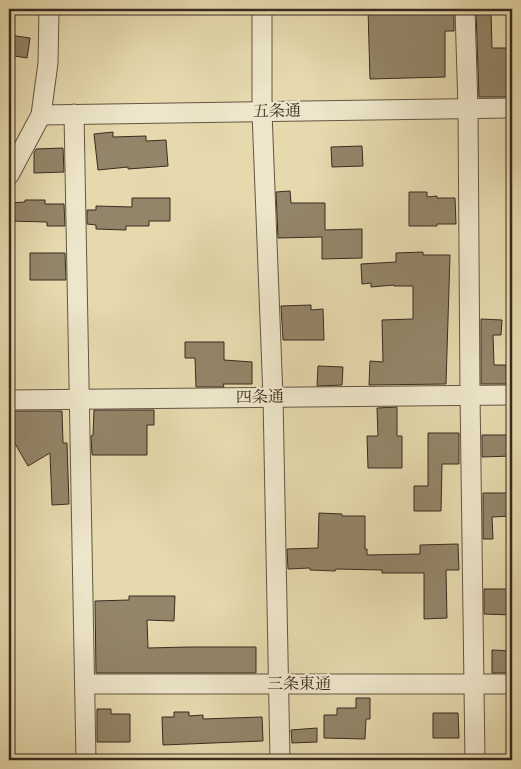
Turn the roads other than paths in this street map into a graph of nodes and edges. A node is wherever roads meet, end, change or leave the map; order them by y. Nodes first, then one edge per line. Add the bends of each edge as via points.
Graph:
1 (49, 9) edge
2 (262, 9) edge
3 (465, 9) edge
4 (512, 108) edge
5 (468, 109) junction
6 (262, 112) junction
7 (74, 114) junction
8 (41, 115) junction
9 (9, 175) edge
10 (470, 394) junction
11 (512, 395) edge
12 (272, 397) junction
13 (79, 399) junction
14 (9, 400) edge
15 (85, 684) junction
16 (278, 684) junction
17 (474, 684) junction
18 (512, 684) edge
19 (86, 760) edge
20 (280, 760) edge
21 (475, 760) edge

1 - 8 street via 48,63
2 - 6 street
3 - 5 street
4 - 5 street, 五条通
5 - 6 street, 五条通
5 - 10 street
6 - 7 street, 五条通
6 - 12 street
7 - 8 street, 五条通
7 - 13 street
8 - 9 street
10 - 11 street, 四条通
10 - 12 street, 四条通
10 - 17 street
12 - 13 street, 四条通
12 - 16 street
13 - 14 street, 四条通
13 - 15 street
15 - 16 street, 三条東通
15 - 19 street
16 - 17 street, 三条東通
16 - 20 street
17 - 18 street, 三条東通
17 - 21 street

